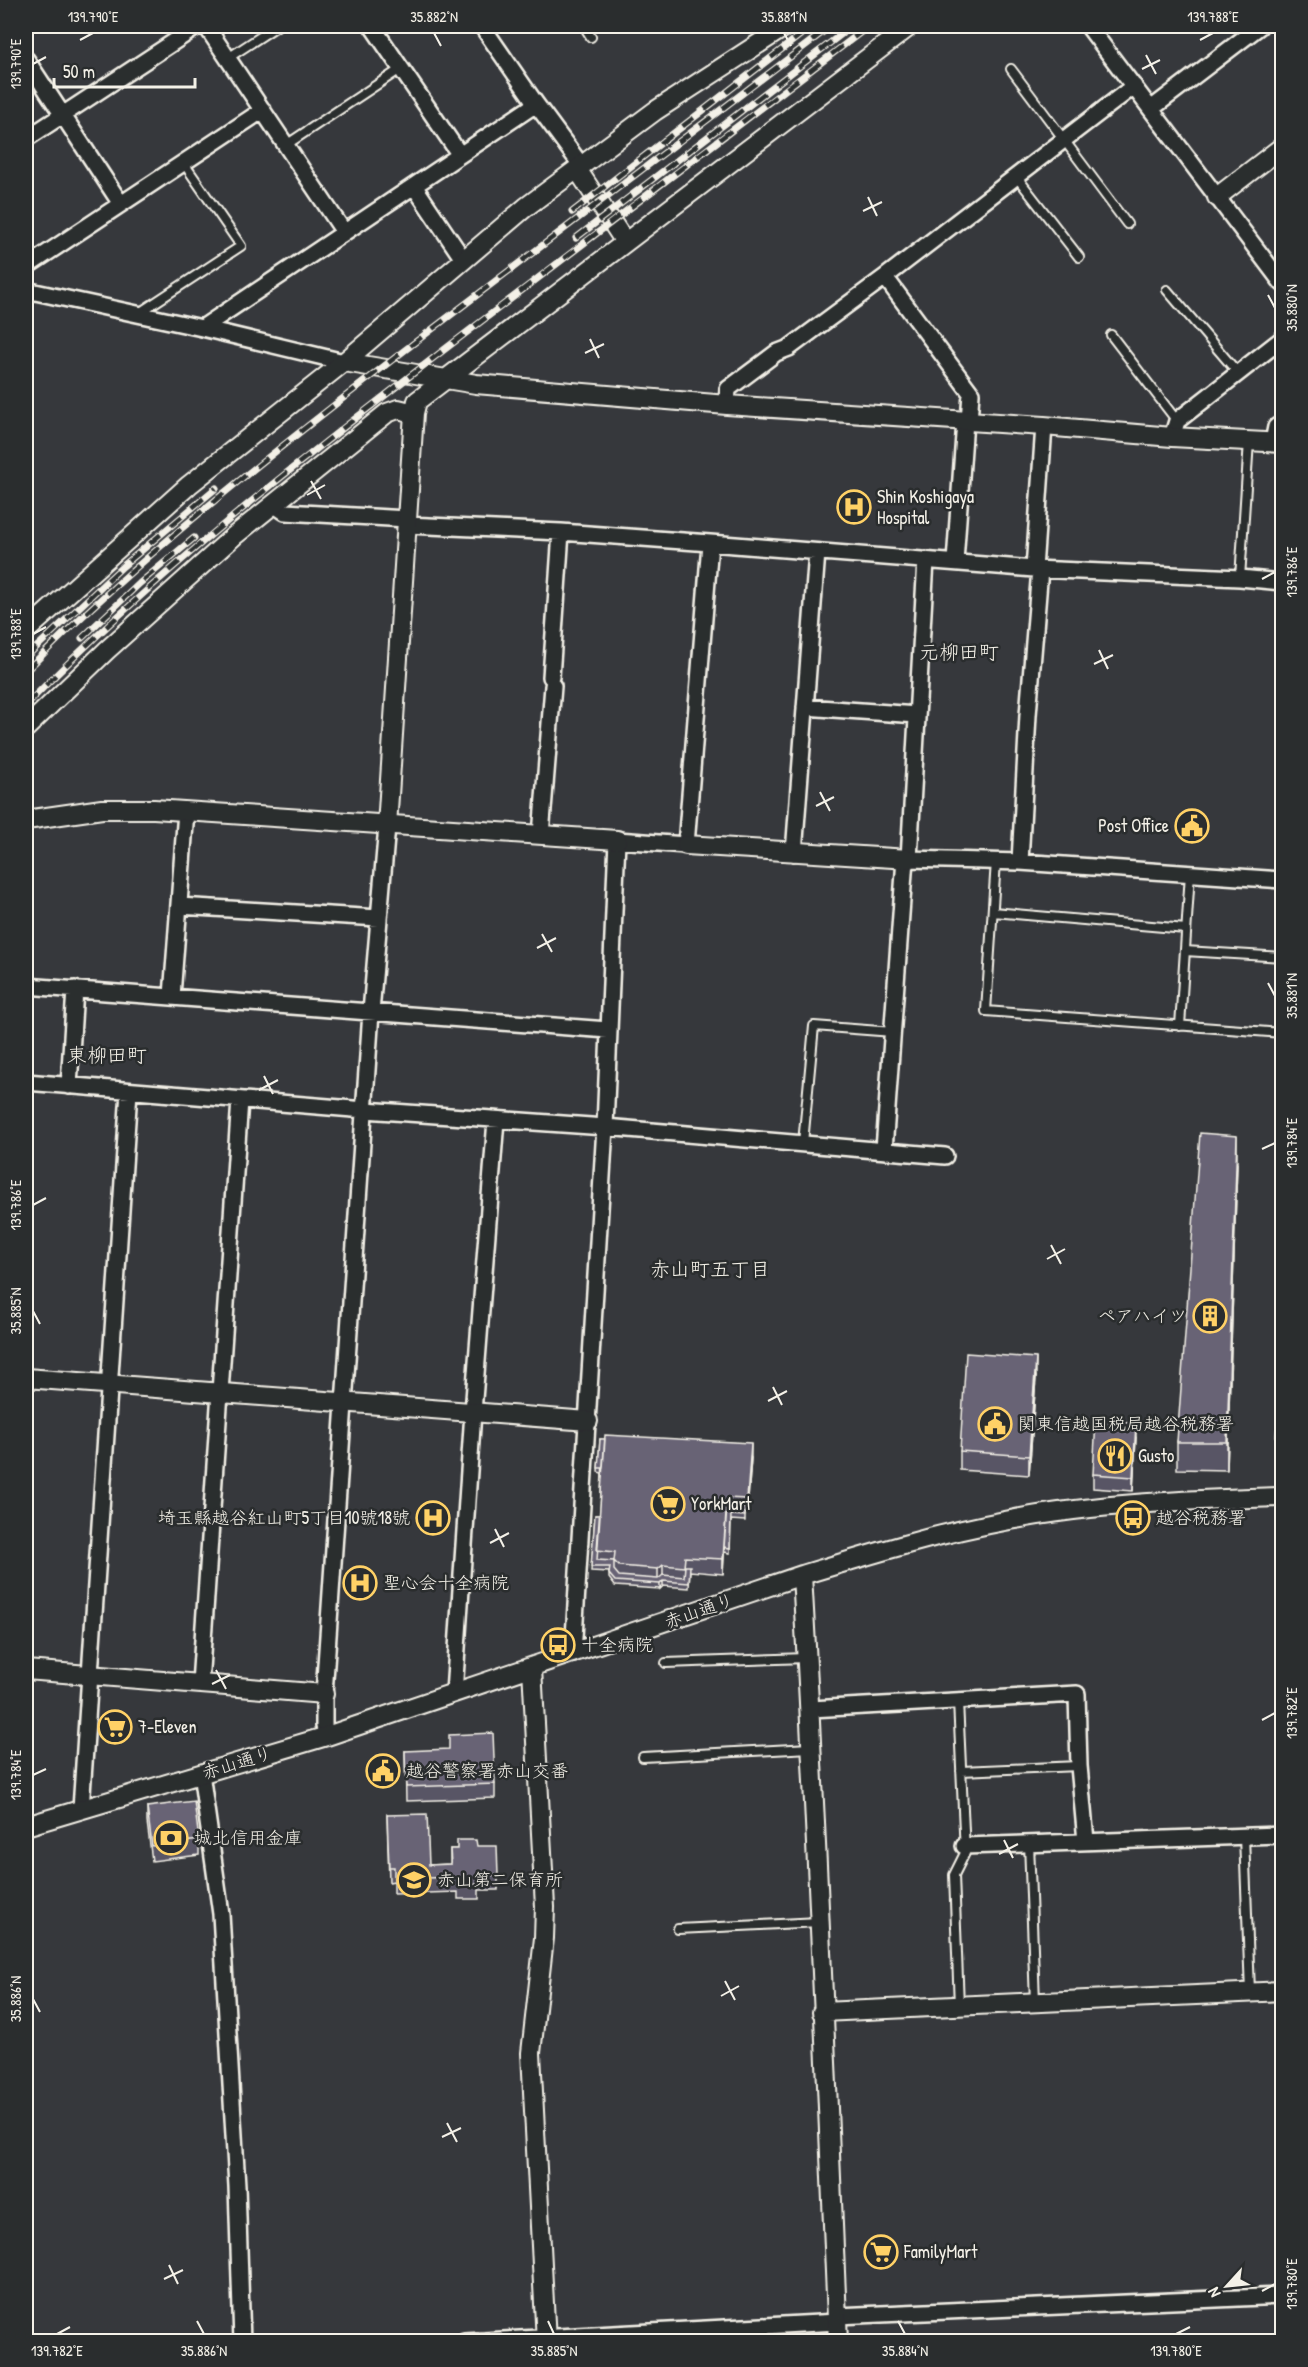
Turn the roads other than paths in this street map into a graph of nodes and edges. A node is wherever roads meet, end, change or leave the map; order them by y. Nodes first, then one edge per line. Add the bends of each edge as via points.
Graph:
1 (198, 26) edge
2 (207, 26) edge
3 (277, 26) edge
4 (372, 26) edge
5 (483, 26) edge
6 (584, 26) edge
7 (786, 26) edge
8 (910, 26) edge
9 (1088, 26) edge
10 (1260, 26) edge
11 (591, 37) dead end
12 (228, 58) junction
13 (26, 59) edge
14 (402, 68) junction
15 (1011, 69) dead end
16 (1134, 86) junction
17 (536, 104) junction
18 (1151, 109) junction
19 (263, 110) junction
20 (63, 115) junction
21 (26, 140) edge
22 (1063, 140) junction
23 (286, 145) junction
24 (1282, 147) edge
25 (460, 155) junction
26 (183, 162) junction
27 (579, 167) junction
28 (1016, 176) junction
29 (414, 186) junction
30 (1217, 196) junction
31 (121, 204) junction
32 (1127, 224) dead end
33 (344, 232) junction
34 (625, 242) junction
35 (1079, 258) dead end
36 (464, 259) junction
37 (26, 267) edge
38 (885, 277) junction
39 (1282, 283) edge
40 (26, 290) edge
41 (1167, 290) dead end
42 (138, 314) junction
43 (202, 328) junction
44 (1111, 335) dead end
45 (1282, 339) edge
46 (344, 362) junction
47 (1238, 374) junction
48 (444, 380) junction
49 (727, 405) junction
50 (414, 413) junction
51 (967, 422) junction
52 (1282, 423) edge
53 (1044, 426) junction
54 (1174, 429) junction
55 (1249, 441) junction
56 (1278, 443) edge
57 (273, 504) junction
58 (407, 522) junction
59 (561, 532) junction
60 (710, 543) junction
61 (817, 552) junction
62 (926, 560) junction
63 (955, 562) junction
64 (1037, 569) junction
65 (1240, 578) junction
66 (1282, 582) edge
67 (28, 623) edge
68 (805, 707) junction
69 (916, 715) junction
70 (26, 728) edge
71 (186, 811) junction
72 (26, 820) edge
73 (387, 826) junction
74 (541, 835) junction
75 (617, 840) junction
76 (686, 845) junction
77 (794, 854) junction
78 (907, 859) junction
79 (996, 861) junction
80 (1020, 862) junction
81 (1190, 873) junction
82 (1282, 880) edge
83 (179, 906) junction
84 (993, 912) junction
85 (379, 918) junction
86 (1186, 928) junction
87 (1185, 951) junction
88 (1282, 957) edge
89 (26, 986) edge
90 (75, 989) junction
91 (172, 996) junction
92 (371, 1012) junction
93 (1180, 1026) junction
94 (608, 1030) junction
95 (893, 1032) junction
96 (1282, 1034) edge
97 (26, 1082) edge
98 (69, 1086) junction
99 (129, 1091) junction
100 (240, 1100) junction
101 (365, 1110) junction
102 (496, 1120) junction
103 (604, 1126) junction
104 (804, 1143) junction
105 (884, 1150) junction
106 (945, 1156) dead end
107 (26, 1378) edge
108 (108, 1384) junction
109 (221, 1394) junction
110 (345, 1401) junction
111 (473, 1412) junction
112 (588, 1421) junction
113 (1282, 1497) edge
114 (802, 1575) junction
115 (573, 1654) junction
116 (807, 1658) junction
117 (666, 1663) dead end
118 (532, 1668) junction
119 (26, 1670) edge
120 (91, 1674) junction
121 (200, 1684) junction
122 (454, 1693) junction
123 (324, 1694) junction
124 (958, 1701) junction
125 (811, 1709) junction
126 (327, 1736) junction
127 (812, 1748) junction
128 (643, 1757) dead end
129 (1079, 1766) junction
130 (961, 1772) junction
131 (201, 1773) junction
132 (81, 1809) junction
133 (26, 1826) edge
134 (1282, 1835) edge
135 (1244, 1836) junction
136 (1086, 1841) junction
137 (1029, 1843) junction
138 (964, 1846) junction
139 (819, 1922) junction
140 (678, 1929) dead end
141 (1282, 1991) edge
142 (1250, 1992) junction
143 (1035, 2002) junction
144 (959, 2006) junction
145 (822, 2012) junction
146 (1282, 2296) edge
147 (837, 2319) junction
148 (546, 2340) edge
149 (242, 2342) edge
150 (464, 2342) edge
151 (838, 2342) edge

1 - 20 street
2 - 12 street
3 - 12 lane
4 - 14 street
5 - 17 street
6 - 11 lane
7 - 27 street
8 - 34 street
9 - 16 street
10 - 18 street
12 - 19 street
13 - 20 street
14 - 23 lane
14 - 25 street
15 - 22 lane
16 - 18 street
16 - 22 street
17 - 25 street
17 - 27 street
18 - 30 street
19 - 23 street
19 - 26 street
20 - 21 street
20 - 31 street
22 - 28 street
22 - 32 lane
23 - 33 street
24 - 30 street
25 - 29 street
26 - 31 street
26 - 42 lane via 241,246
27 - 34 street
27 - 36 street
28 - 35 lane
28 - 38 street
29 - 33 street
29 - 36 street
30 - 39 street
31 - 37 street
33 - 43 street
34 - 48 street
36 - 46 street
38 - 49 street via 728,389
38 - 51 street via 971,393
40 - 42 street
41 - 47 lane
42 - 43 street
43 - 46 street
44 - 54 lane
45 - 47 street
46 - 48 street
46 - 67 street via 189,485
47 - 54 street
48 - 49 street
48 - 50 street via 417,401
49 - 51 street
50 - 57 street via 398,409 387,413
50 - 58 street
51 - 53 street
51 - 63 street
52 - 56 street via 1276,427
53 - 54 street
53 - 64 street
54 - 55 street
55 - 56 street
55 - 65 lane
57 - 58 street via 285,512
57 - 70 street via 107,650
58 - 59 street
58 - 73 street
59 - 60 street
59 - 74 street
60 - 61 street
60 - 76 street
61 - 62 street
61 - 68 street
62 - 63 street
62 - 69 street
63 - 64 street
64 - 65 street
64 - 80 street
65 - 66 street
68 - 69 street
68 - 77 street
69 - 78 street
71 - 72 street via 102,809
71 - 73 street
71 - 83 street
73 - 74 street
73 - 85 street
74 - 75 street
75 - 76 street
75 - 94 street
76 - 77 street
77 - 78 street
78 - 79 street
78 - 95 street
79 - 80 street
79 - 84 lane
80 - 81 street
81 - 82 street
81 - 86 lane
83 - 85 street
83 - 91 street
84 - 86 lane
84 - 93 lane via 986,1011
85 - 92 street
86 - 87 lane
87 - 88 lane
87 - 93 lane
89 - 90 street
90 - 91 street
90 - 98 street
91 - 92 street
92 - 94 street
92 - 101 street
93 - 96 lane
94 - 103 street
95 - 104 lane via 814,1026
95 - 105 street
97 - 98 street
98 - 99 street
99 - 100 street
99 - 108 street
100 - 101 street
100 - 109 street
101 - 102 street
101 - 110 street
102 - 103 street
102 - 111 street
103 - 104 street
103 - 112 street
104 - 105 street
105 - 106 street
107 - 108 street
108 - 109 street
108 - 120 street
109 - 110 street
109 - 121 street
110 - 111 street
110 - 123 street
111 - 112 street
111 - 122 street
112 - 115 street
113 - 114 street, 赤山通り via 1161,1502 1012,1520 956,1531
114 - 115 street, 赤山通り
114 - 116 street
115 - 118 street, 赤山通り
116 - 117 lane
116 - 125 street
118 - 122 street, 赤山通り
118 - 148 street via 545,1907 531,2053
119 - 120 street
120 - 121 street
120 - 132 street
121 - 123 street
122 - 126 street, 赤山通り
123 - 126 street
124 - 125 street
124 - 129 street via 1077,1694
124 - 130 lane
125 - 127 street
126 - 131 street, 赤山通り
127 - 128 lane
127 - 139 street
129 - 130 lane
129 - 136 street
130 - 138 lane
131 - 132 street, 赤山通り
131 - 149 street via 221,1914
132 - 133 street, 赤山通り
134 - 135 street
135 - 136 street
135 - 142 lane
136 - 137 street
137 - 138 street
137 - 143 lane
138 - 144 lane via 965,1853 954,1875
139 - 140 lane
139 - 145 street
141 - 142 street
142 - 143 street
143 - 144 street
144 - 145 street
145 - 147 street
146 - 147 street
147 - 148 street
147 - 151 street
148 - 150 street

